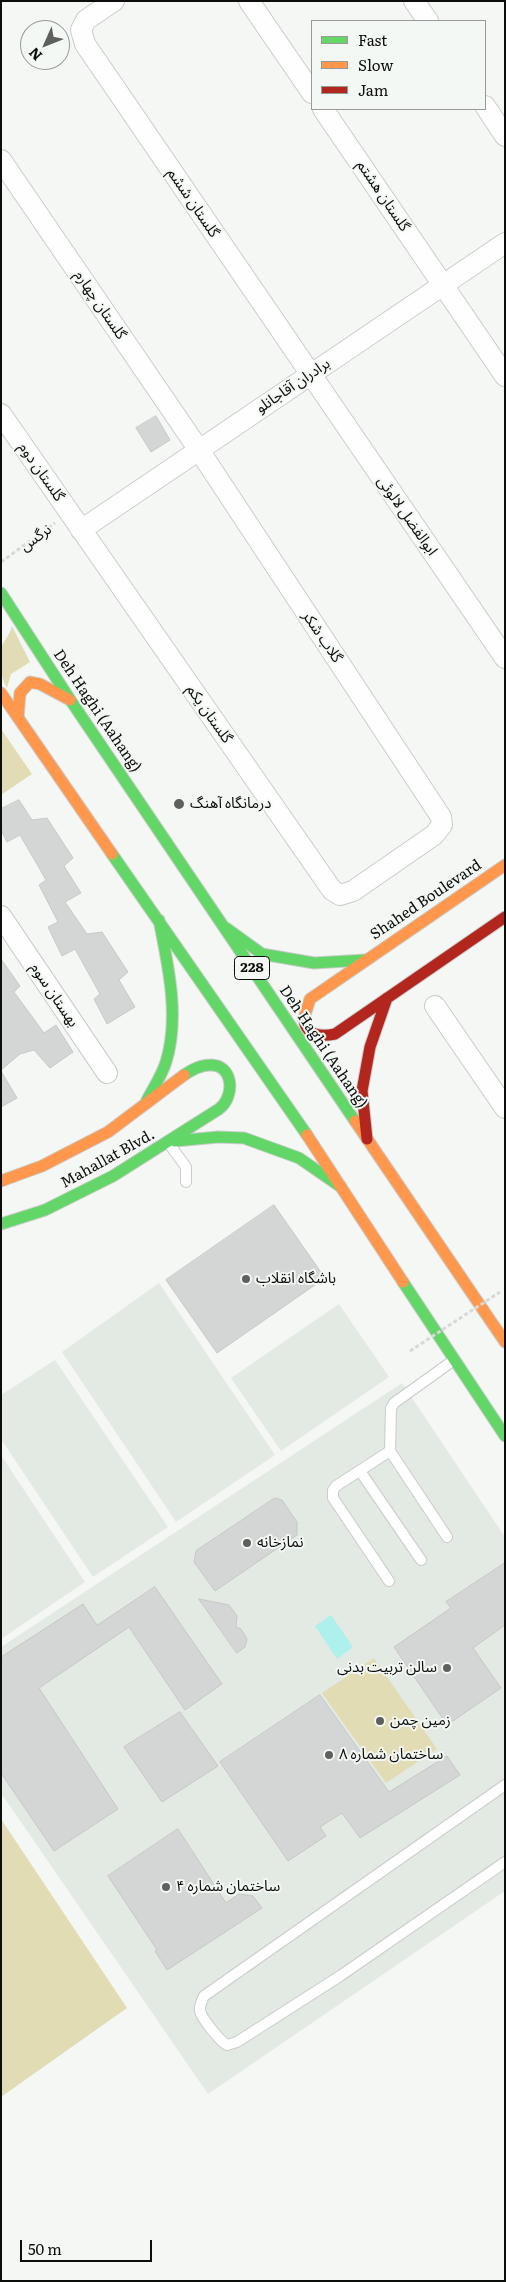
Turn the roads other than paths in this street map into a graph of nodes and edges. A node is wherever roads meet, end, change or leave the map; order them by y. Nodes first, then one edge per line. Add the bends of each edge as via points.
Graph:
1 (114, 1) edge
2 (249, 1) edge
3 (414, 1) edge
4 (427, 20) edge
5 (311, 92) edge
6 (486, 108) edge
7 (324, 110) edge
8 (505, 136) edge
9 (1, 160) edge
10 (505, 243) edge
11 (443, 284) junction
12 (310, 375) junction
13 (505, 376) edge
14 (1, 414) edge
15 (199, 450) junction
16 (81, 530) junction
17 (1, 593) edge
18 (505, 658) edge
19 (1, 693) edge
20 (71, 701) junction
21 (18, 718) junction
22 (505, 864) edge
23 (340, 895) joint
24 (1, 916) edge
25 (505, 917) edge
26 (158, 920) junction
27 (224, 926) junction
28 (365, 960) junction
29 (387, 998) junction
30 (435, 1006) dead end
31 (107, 1073) dead end
32 (145, 1106) junction
33 (505, 1108) edge
34 (368, 1139) junction
35 (168, 1142) junction
36 (1, 1181) edge
37 (186, 1182) dead end
38 (341, 1187) junction
39 (1, 1224) edge
40 (505, 1342) edge
41 (454, 1360) junction
42 (505, 1436) edge
43 (390, 1451) junction
44 (360, 1471) junction
45 (447, 1537) dead end
46 (421, 1560) dead end
47 (388, 1581) dead end
48 (505, 1785) edge
49 (505, 1862) edge

1 - 12 street, گلستان ششم via 86,20 81,30 85,44
2 - 5 street
3 - 4 street
6 - 8 street
7 - 11 street, گلستان هشتم
9 - 15 street, گلستان چهارم
10 - 11 street, برادران آقاجانلو
11 - 12 street, برادران آقاجانلو
11 - 13 street, گلستان هشتم
12 - 15 street, برادران آقاجانلو
12 - 18 street, ابوالفضل لالوئی
14 - 16 street, گلستان دوم
15 - 16 street, برادران آقاجانلو
15 - 23 street, گلاب شکر via 441,817 442,825 434,835 353,891
16 - 23 street, گلستان یکم via 332,890
17 - 20 main road, Deh Haghi (Aahang) / 228
19 - 21 main road
20 - 21 main road via 30,682 19,693
20 - 27 main road, Deh Haghi (Aahang) / 228
21 - 26 main road
22 - 28 main road, Shahed Boulevard
24 - 31 street, بهستان سوم
25 - 29 main road
26 - 32 main road, Mahallat Blvd. via 169,969 172,1010 168,1056
26 - 38 main road
27 - 28 main road via 262,954 314,963
27 - 34 main road, Deh Haghi (Aahang) / 228
28 - 29 main road, Shahed Boulevard via 310,999 304,1008 303,1018 307,1027 314,1035 324,1038 335,1034
29 - 34 main road via 370,1047 362,1091
30 - 33 street
32 - 35 main road via 189,1070 208,1065 219,1067 229,1078 231,1092 227,1104
32 - 36 main road, Mahallat Blvd. via 110,1131 28,1173
34 - 40 main road, Deh Haghi (Aahang) / 228
35 - 37 lane via 186,1167
35 - 38 main road, Mahallat Blvd. via 244,1138 299,1158
35 - 39 main road, Mahallat Blvd. via 114,1176 54,1206
38 - 41 main road
41 - 42 main road
41 - 43 lane via 394,1403
43 - 44 lane
43 - 45 lane
44 - 46 lane
44 - 47 lane via 336,1486 333,1498
48 - 49 lane via 204,1996 200,2013 221,2042 227,2045 237,2042 340,1976

